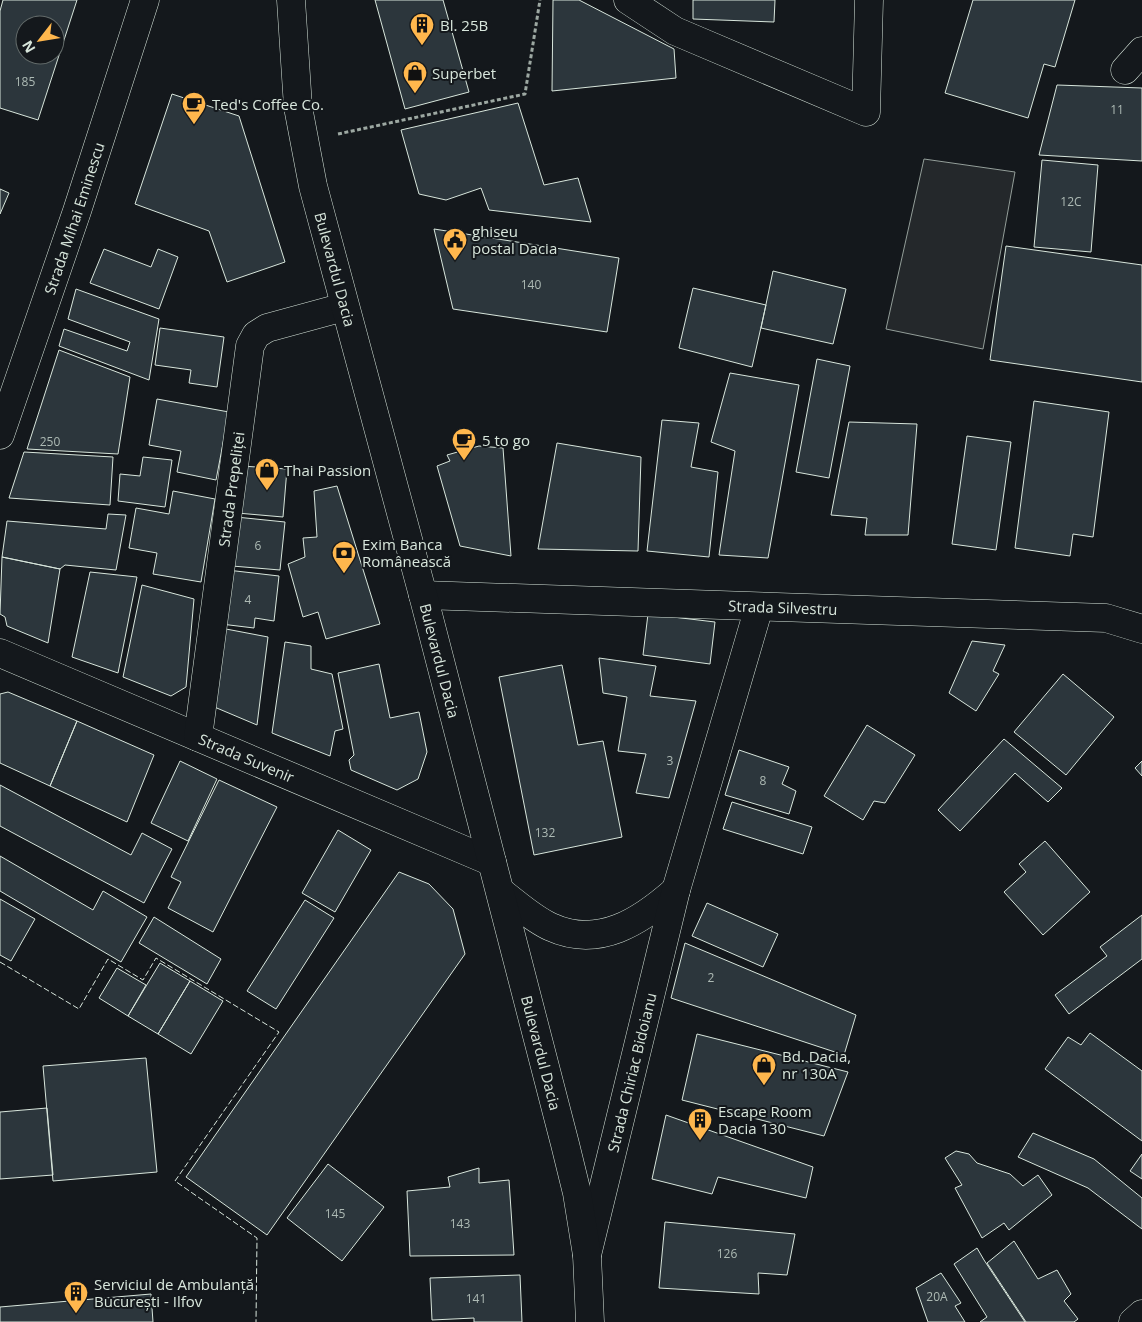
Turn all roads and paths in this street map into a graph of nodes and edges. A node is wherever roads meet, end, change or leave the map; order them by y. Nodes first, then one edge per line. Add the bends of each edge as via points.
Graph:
1 (145, 0) edge
2 (291, 0) edge
3 (540, 0) edge
4 (628, 0) edge
5 (869, 0) edge
6 (304, 141) junction
7 (344, 307) junction
8 (0, 435) edge
9 (422, 595) junction
10 (759, 607) junction
11 (1142, 628) edge
12 (0, 653) edge
13 (198, 738) junction
14 (492, 862) junction
15 (676, 890) junction
16 (500, 892) junction
17 (587, 1255) junction
18 (1142, 1314) edge
19 (590, 1322) edge
20 (1133, 1322) edge

1 - 8 street, Strada Mihai Eminescu
2 - 6 street, Bulevardul Dacia via 294,74
3 - 6 path via 525,94
4 - 5 street via 675,31 866,112
6 - 7 street, Bulevardul Dacia
7 - 9 street, Bulevardul Dacia
7 - 13 street, Strada Prepeliței via 267,328 256,335 250,346
9 - 10 street, Strada Silvestru
9 - 14 street, Bulevardul Dacia
10 - 11 street, Strada Silvestru via 1106,618
10 - 15 street, Strada Chiriac Bidoianu
12 - 13 street, Strada Suvenir
13 - 14 street, Strada Suvenir
14 - 16 street, Bulevardul Dacia
15 - 16 street via 652,912 627,927 600,935 574,934 552,928
15 - 17 street, Strada Chiriac Bidoianu
16 - 17 street, Bulevardul Dacia via 567,1152
17 - 19 street, Bulevardul Dacia
18 - 20 street

